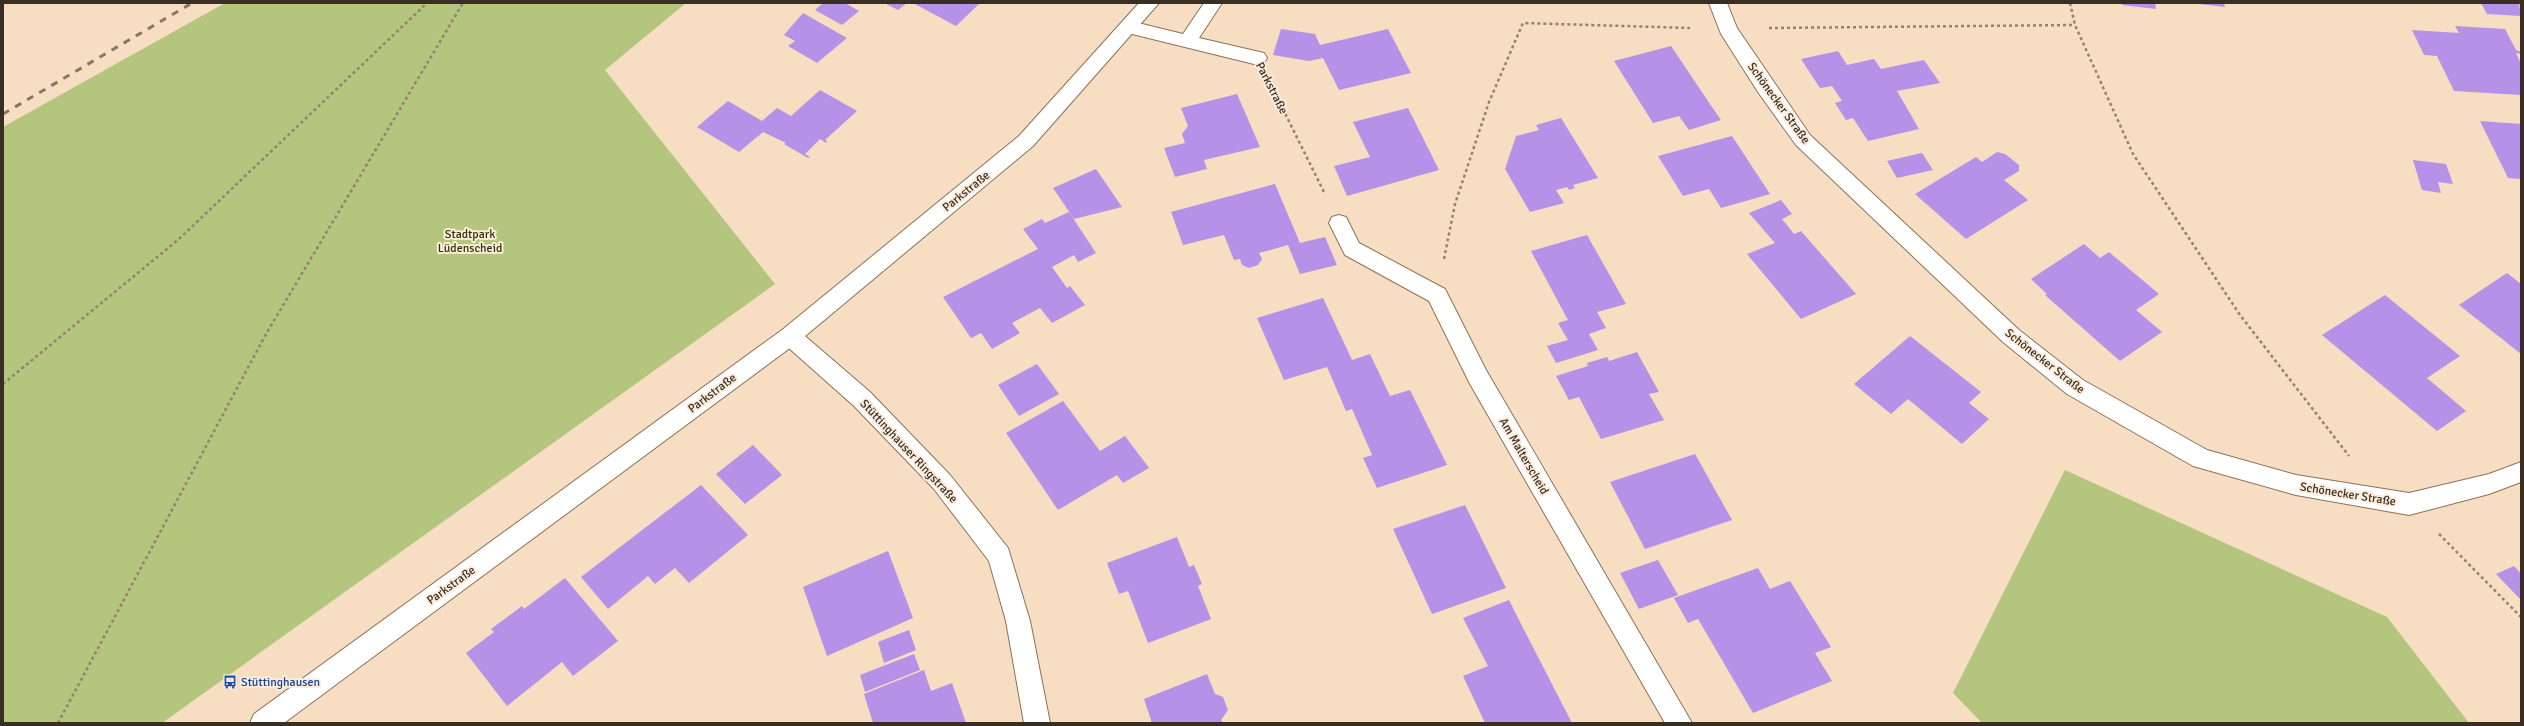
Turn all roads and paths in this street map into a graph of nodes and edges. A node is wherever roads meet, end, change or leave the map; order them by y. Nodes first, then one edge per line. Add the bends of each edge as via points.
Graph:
1 (427, 3) edge
2 (463, 3) edge
3 (1150, 3) edge
4 (1213, 3) edge
5 (1718, 3) edge
6 (2070, 3) edge
7 (2075, 25) junction
8 (1130, 27) junction
9 (1728, 29) junction
10 (1187, 42) junction
11 (1258, 58) joint
12 (1339, 223) joint
13 (1437, 295) junction
14 (790, 336) junction
15 (3, 384) edge
16 (2521, 472) edge
17 (2368, 497) junction
18 (2409, 504) junction
19 (2521, 617) edge
20 (58, 723) edge
21 (263, 723) edge
22 (1037, 723) edge
23 (1678, 723) edge

1 - 15 path via 179,239
2 - 20 path via 266,334
3 - 8 street, Parkstraße
4 - 10 lane
5 - 9 street, Schönecker Straße
6 - 7 path
7 - 9 path
7 - 17 path via 2133,154 2240,315 2349,456
8 - 10 lane, Parkstraße
8 - 14 street, Parkstraße via 1026,141
9 - 13 path via 1523,23 1489,102 1455,204
9 - 17 street, Schönecker Straße via 1803,140 2011,336 2075,387 2201,459 2296,485
10 - 11 lane, Parkstraße
11 - 12 path, Parkstraße
12 - 13 street via 1352,249
13 - 23 street, Am Malterscheid via 1478,377
14 - 21 street, Parkstraße
14 - 22 street, Stüttinghauser Ringstraße via 862,399 942,482 1000,556 1018,621
16 - 18 street, Schönecker Straße via 2489,484
17 - 18 street, Schönecker Straße
18 - 19 path

